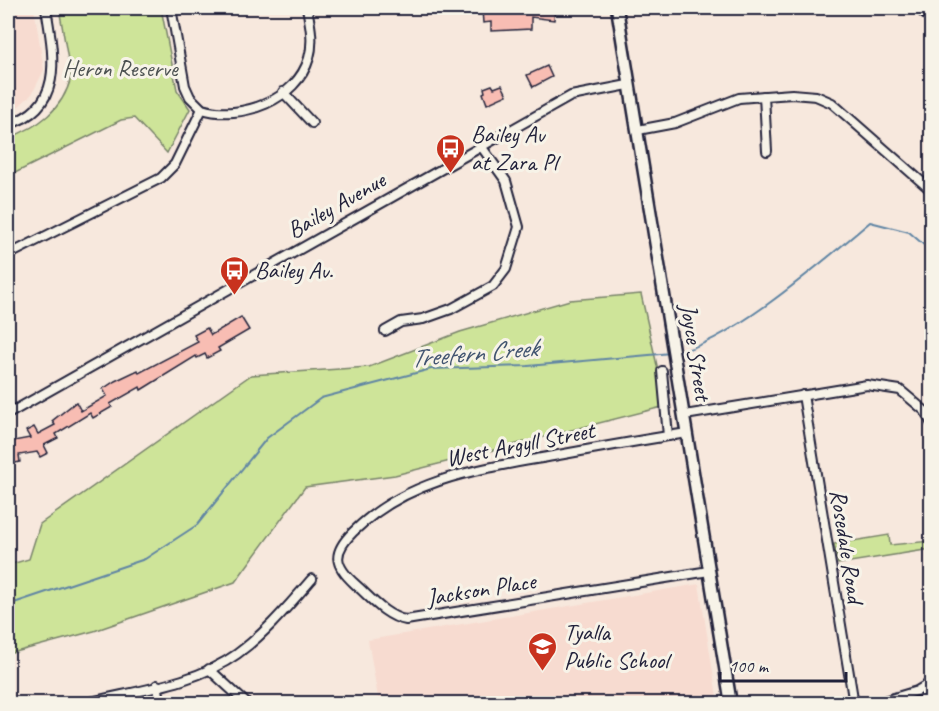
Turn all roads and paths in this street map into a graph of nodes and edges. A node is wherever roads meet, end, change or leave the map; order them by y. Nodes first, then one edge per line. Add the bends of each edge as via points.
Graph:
1 (46, 8) edge
2 (171, 8) edge
3 (307, 8) edge
4 (617, 8) edge
5 (920, 8) edge
6 (932, 18) edge
7 (628, 85) junction
8 (283, 93) junction
9 (764, 96) junction
10 (202, 109) junction
11 (312, 123) dead end
12 (8, 124) edge
13 (638, 130) junction
14 (481, 146) junction
15 (767, 151) dead end
16 (932, 191) edge
17 (8, 255) edge
18 (385, 331) dead end
19 (662, 371) dead end
20 (803, 395) junction
21 (8, 414) edge
22 (685, 416) junction
23 (932, 424) edge
24 (687, 433) junction
25 (668, 436) junction
26 (369, 517) joint
27 (709, 571) junction
28 (312, 579) dead end
29 (209, 669) junction
30 (932, 682) edge
31 (157, 685) junction
32 (83, 704) edge
33 (161, 704) edge
34 (247, 704) edge
35 (731, 704) edge
36 (854, 704) edge
37 (874, 704) edge

1 - 12 street via 53,79 38,106
2 - 10 street via 185,86
3 - 8 street via 309,57 302,75
4 - 7 street, Joyce Street
5 - 6 street
7 - 13 street, Joyce Street
7 - 14 street, Bailey Avenue via 571,96
8 - 10 street via 241,112
8 - 11 street
9 - 13 street via 723,102 675,123
9 - 15 street
9 - 16 street via 816,96 832,103
10 - 17 street via 175,164 161,178
13 - 22 street, Joyce Street
14 - 18 street via 506,181 519,227 506,269 493,286 451,309 400,322
14 - 21 street, Bailey Avenue
19 - 25 street
20 - 22 street
20 - 23 street via 884,386 914,399
20 - 36 street, Rosedale Road
22 - 24 street, Joyce Street
24 - 25 street, West Argyll Street
24 - 27 street, Joyce Street
25 - 26 street, West Argyll Street via 432,481
26 - 27 street, Jackson Place via 344,543 338,558 340,569 391,616 401,619
27 - 35 street, Joyce Street
28 - 29 street via 264,632 236,655
29 - 31 street
29 - 34 street
30 - 37 street via 917,691
31 - 32 street
31 - 33 street

